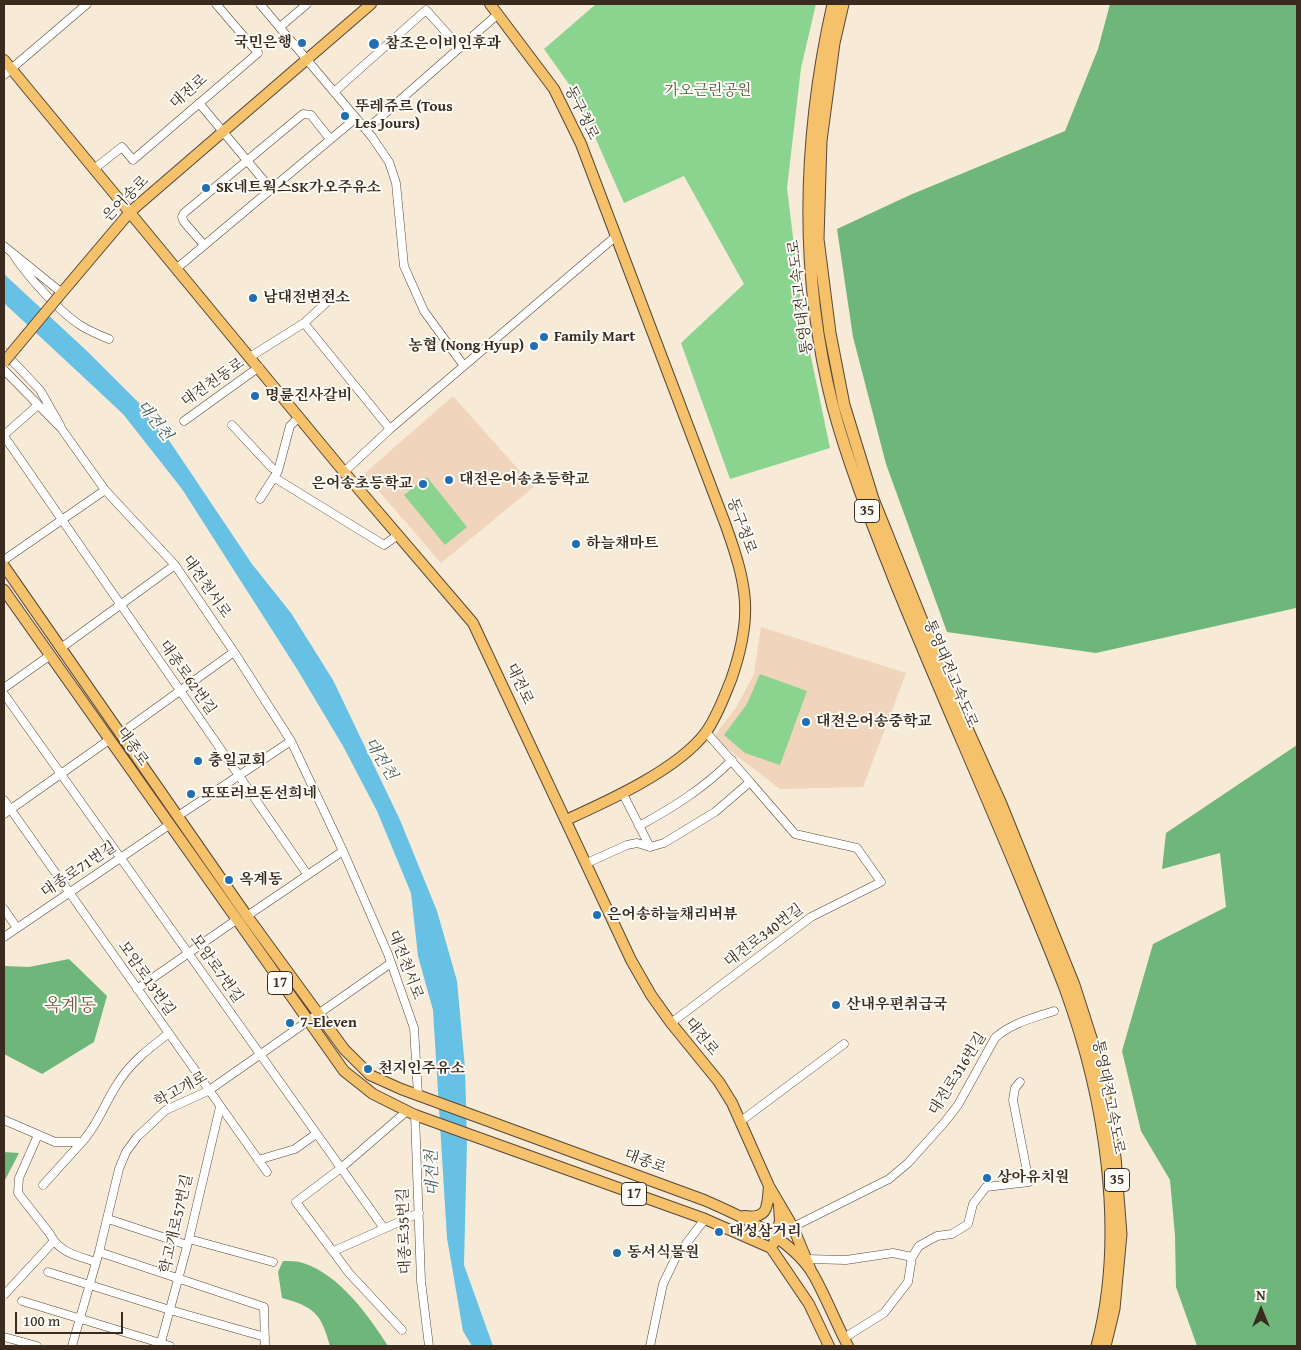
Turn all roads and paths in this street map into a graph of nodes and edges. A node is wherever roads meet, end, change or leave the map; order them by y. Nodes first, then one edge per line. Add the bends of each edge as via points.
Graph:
1 (87, 4) edge
2 (260, 4) edge
3 (307, 4) edge
4 (371, 4) edge
5 (490, 4) edge
6 (833, 4) edge
7 (842, 4) edge
8 (221, 5) edge
9 (498, 14) junction
10 (280, 27) junction
11 (460, 48) junction
12 (306, 59) junction
13 (4, 60) edge
14 (7, 72) edge
15 (334, 92) junction
16 (199, 103) junction
17 (356, 118) junction
18 (366, 130) junction
19 (222, 131) junction
20 (330, 139) junction
21 (246, 160) junction
22 (94, 169) junction
23 (270, 188) junction
24 (130, 212) junction
25 (615, 237) junction
26 (204, 245) junction
27 (4, 246) edge
28 (13, 254) junction
29 (176, 268) junction
30 (61, 295) junction
31 (326, 303) dead end
32 (304, 323) junction
33 (109, 339) dead end
34 (4, 352) edge
35 (250, 357) junction
36 (4, 362) edge
37 (464, 366) junction
38 (259, 367) junction
39 (4, 370) edge
40 (38, 405) junction
41 (299, 417) junction
42 (184, 420) dead end
43 (232, 425) dead end
44 (61, 428) junction
45 (390, 429) junction
46 (4, 436) edge
47 (344, 472) junction
48 (276, 474) junction
49 (105, 490) junction
50 (260, 499) dead end
51 (61, 519) junction
52 (398, 535) junction
53 (4, 560) edge
54 (175, 565) junction
55 (4, 566) edge
56 (4, 590) edge
57 (120, 605) junction
58 (60, 648) junction
59 (234, 652) junction
60 (49, 656) junction
61 (4, 688) edge
62 (179, 690) junction
63 (4, 694) edge
64 (706, 732) junction
65 (120, 734) junction
66 (109, 740) junction
67 (291, 741) junction
68 (732, 760) junction
69 (61, 775) junction
70 (240, 775) junction
71 (750, 782) junction
72 (623, 794) junction
73 (4, 800) edge
74 (7, 812) edge
75 (178, 816) junction
76 (566, 820) junction
77 (169, 825) junction
78 (639, 826) junction
79 (650, 847) junction
80 (343, 851) junction
81 (120, 858) junction
82 (587, 864) junction
83 (307, 874) junction
84 (69, 893) junction
85 (4, 909) edge
86 (247, 916) junction
87 (236, 920) junction
88 (17, 928) junction
89 (4, 937) edge
90 (189, 954) junction
91 (391, 964) junction
92 (1069, 986) junction
93 (136, 989) junction
94 (1054, 1011) dead end
95 (319, 1015) junction
96 (1080, 1017) junction
97 (308, 1023) junction
98 (671, 1024) junction
99 (168, 1034) junction
100 (844, 1044) dead end
101 (261, 1056) junction
102 (1020, 1082) dead end
103 (208, 1091) junction
104 (419, 1095) junction
105 (220, 1107) junction
106 (411, 1113) junction
107 (4, 1120) edge
108 (741, 1121) junction
109 (316, 1134) junction
110 (38, 1135) junction
111 (82, 1142) junction
112 (258, 1160) junction
113 (341, 1168) junction
114 (267, 1172) dead end
115 (43, 1185) dead end
116 (769, 1186) junction
117 (779, 1203) junction
118 (419, 1213) junction
119 (741, 1216) junction
120 (108, 1219) junction
121 (705, 1219) junction
122 (383, 1227) junction
123 (793, 1227) junction
124 (777, 1238) junction
125 (54, 1241) junction
126 (188, 1242) junction
127 (771, 1248) junction
128 (334, 1251) junction
129 (99, 1252) junction
130 (912, 1257) junction
131 (806, 1259) junction
132 (96, 1262) junction
133 (273, 1262) dead end
134 (48, 1272) dead end
135 (812, 1273) junction
136 (178, 1279) junction
137 (89, 1283) junction
138 (4, 1295) edge
139 (22, 1301) dead end
140 (170, 1310) junction
141 (80, 1317) junction
142 (402, 1330) dead end
143 (265, 1337) junction
144 (4, 1338) edge
145 (846, 1342) edge
146 (160, 1345) edge
147 (37, 1346) edge
148 (72, 1346) edge
149 (170, 1346) edge
150 (265, 1346) edge
151 (428, 1346) edge
152 (650, 1346) edge
153 (829, 1346) edge
154 (1097, 1346) edge
155 (1105, 1346) edge

1 - 14 street
2 - 10 street
3 - 10 street
4 - 12 main road, 은어송로
5 - 9 main road, 동구청로
6 - 92 highway, 통영대전고속도로 / 35 via 811,143 808,241 819,336 834,407 863,502 941,696
7 - 92 highway, 통영대전고속도로 / 35 via 821,141 818,239 830,333 844,405 877,508 951,693 1001,804
8 - 16 street, 대전로 via 258,53
9 - 11 street
9 - 25 main road, 동구청로 via 554,89 581,144
10 - 12 street
11 - 15 street via 426,10
11 - 18 street
12 - 15 street
12 - 19 main road, 은어송로
13 - 14 main road, 대전로
14 - 22 main road, 대전로
15 - 17 street
16 - 19 street
16 - 22 street, 대전로 via 133,160 122,146
17 - 18 street
17 - 20 street
18 - 37 street via 392,169 404,266 424,311
19 - 21 street
19 - 24 main road, 은어송로
20 - 21 street via 311,115 303,114
20 - 23 street
21 - 23 street
21 - 26 street via 182,217
22 - 24 main road, 대전로
23 - 26 street
24 - 29 main road, 대전로
24 - 30 main road, 은어송로
25 - 37 street
25 - 64 main road, 동구청로 via 742,571 746,616 741,652 725,695
26 - 29 street
27 - 28 street
28 - 30 street
28 - 33 street via 23,271 64,312 80,325
29 - 35 main road, 대전로
30 - 36 main road, 은어송로, bridge
31 - 32 street
32 - 35 street
32 - 45 street
34 - 44 street via 40,390
35 - 38 main road, 대전로
37 - 45 street
38 - 41 main road, 대전로
38 - 42 street, 대전천동로
39 - 40 street, 대전천서로
40 - 44 street, 대전천서로
40 - 46 street
41 - 47 main road, 대전로
41 - 48 street via 290,426
43 - 48 street
44 - 49 street, 대전천서로
45 - 47 street
46 - 51 street, 대종로62번길
47 - 52 main road, 대전로
48 - 50 street
48 - 52 street via 384,545
49 - 51 street
49 - 54 street, 대전천서로
51 - 53 street
51 - 57 street, 대종로62번길
52 - 76 main road, 대전로 via 473,623
54 - 57 street
54 - 59 street, 대전천서로
55 - 58 main road, 대종로 / 17
56 - 60 main road, 대종로 / 17
57 - 58 street
57 - 62 street, 대종로62번길
58 - 65 main road, 대종로 / 17
59 - 62 street, 대종로
59 - 67 street, 대전천서로
60 - 61 street
60 - 66 main road, 대종로 / 17
62 - 65 street, 대종로
62 - 70 street, 대종로62번길
63 - 69 street, 모암로7번길
64 - 68 street
64 - 72 main road, 동구청로 via 677,759
65 - 75 main road, 대종로 / 17
66 - 69 street
66 - 77 main road, 대종로 / 17
67 - 70 street
67 - 80 street, 대전천서로
68 - 71 street
68 - 78 street via 685,800
69 - 74 street
69 - 81 street, 모암로7번길
70 - 75 street
70 - 83 street, 대종로62번길
71 - 79 street via 715,812 664,843
71 - 98 street, 대전로340번길 via 795,834 857,848 881,882 811,917
72 - 76 main road, 동구청로
72 - 78 street
73 - 74 street, 모암로13번길
74 - 84 street, 모암로13번길
75 - 86 main road, 대종로 / 17
76 - 82 main road, 대전로
77 - 81 street, 대종로71번길
77 - 87 main road, 대종로 / 17
78 - 79 street
79 - 82 street via 637,843 627,845
80 - 83 street
80 - 91 street, 대전천서로
81 - 84 street, 대종로71번길
81 - 90 street, 모암로7번길
82 - 98 main road, 대전로 via 631,960
83 - 86 street
84 - 88 street, 대종로71번길
84 - 93 street, 모암로13번길
85 - 88 street
86 - 95 main road, 대종로 / 17
87 - 90 street
87 - 97 main road, 대종로 / 17
88 - 89 street, 대종로71번길
90 - 93 street
90 - 101 street, 모암로7번길
91 - 95 street
91 - 104 street, 대전천서로 via 414,1028
92 - 96 highway, 통영대전고속도로 / 35
93 - 99 street, 모암로13번길
94 - 123 street, 대전로316번길 via 1021,1022 995,1038 958,1105 929,1140 895,1173
95 - 97 street, 학고개로
95 - 104 main road, 대종로 / 17 via 344,1050 370,1075
96 - 154 highway, 통영대전고속도로 / 35 via 1106,1161 1113,1238 1106,1313
96 - 155 highway, 통영대전고속도로 / 35 via 1098,1063 1115,1156 1121,1234 1114,1309
97 - 101 street, 학고개로
97 - 106 main road, 대종로 / 17 via 344,1071 374,1094
98 - 108 main road, 대전로 via 719,1082
99 - 103 street, 모암로13번길
99 - 111 street via 139,1056 116,1085 92,1131
100 - 108 street
101 - 103 street, 학고개로
101 - 109 street, 모암로7번길
102 - 130 street via 1014,1088 1013,1100 1029,1182 986,1187 973,1204 968,1224 952,1234 937,1236 919,1246
103 - 105 street, 모암로13번길
103 - 120 street, 학고개로 via 166,1110 137,1137 119,1169
104 - 119 main road, 대종로 / 17
105 - 112 street, 모암로13번길
105 - 126 street, 학고개로57번길
106 - 113 street
106 - 118 street, 대종로35번길
106 - 121 main road, 17
107 - 110 street
108 - 116 main road, 대전로
109 - 112 street via 296,1149
109 - 113 street, 모암로7번길
110 - 111 street via 55,1142
110 - 125 street via 19,1178 18,1193
111 - 115 street
112 - 114 street, 모암로13번길
113 - 122 street, 모암로7번길
113 - 128 street via 296,1202
116 - 117 main road, 대전로
116 - 119 main road via 768,1206 763,1214 756,1218
117 - 123 main road, 대전로
117 - 124 main road
118 - 122 street
118 - 151 street, 대종로35번길 via 421,1281
119 - 124 main road, 대종로 / 17
120 - 126 street
120 - 129 street, 학고개로
121 - 127 main road, 17
121 - 152 street via 676,1257 663,1284
122 - 128 street
123 - 131 main road, 대전로
124 - 127 main road
124 - 135 main road, 17
125 - 132 street via 65,1252
125 - 138 street
126 - 133 street
126 - 136 street, 학고개로57번길
127 - 153 main road via 809,1304
128 - 142 street via 349,1273
129 - 132 street, 학고개로
129 - 136 street
130 - 131 street via 893,1253 846,1260
130 - 145 street via 908,1282 884,1313
131 - 135 main road, 대전로
132 - 137 street, 학고개로
134 - 137 street
135 - 145 main road, 17
136 - 140 street, 학고개로57번길
136 - 143 street via 264,1307
137 - 140 street
137 - 141 street, 학고개로
139 - 141 street
140 - 143 street
140 - 146 street, 학고개로57번길
141 - 146 street
141 - 148 street, 학고개로
143 - 150 street
144 - 147 street
146 - 149 street

